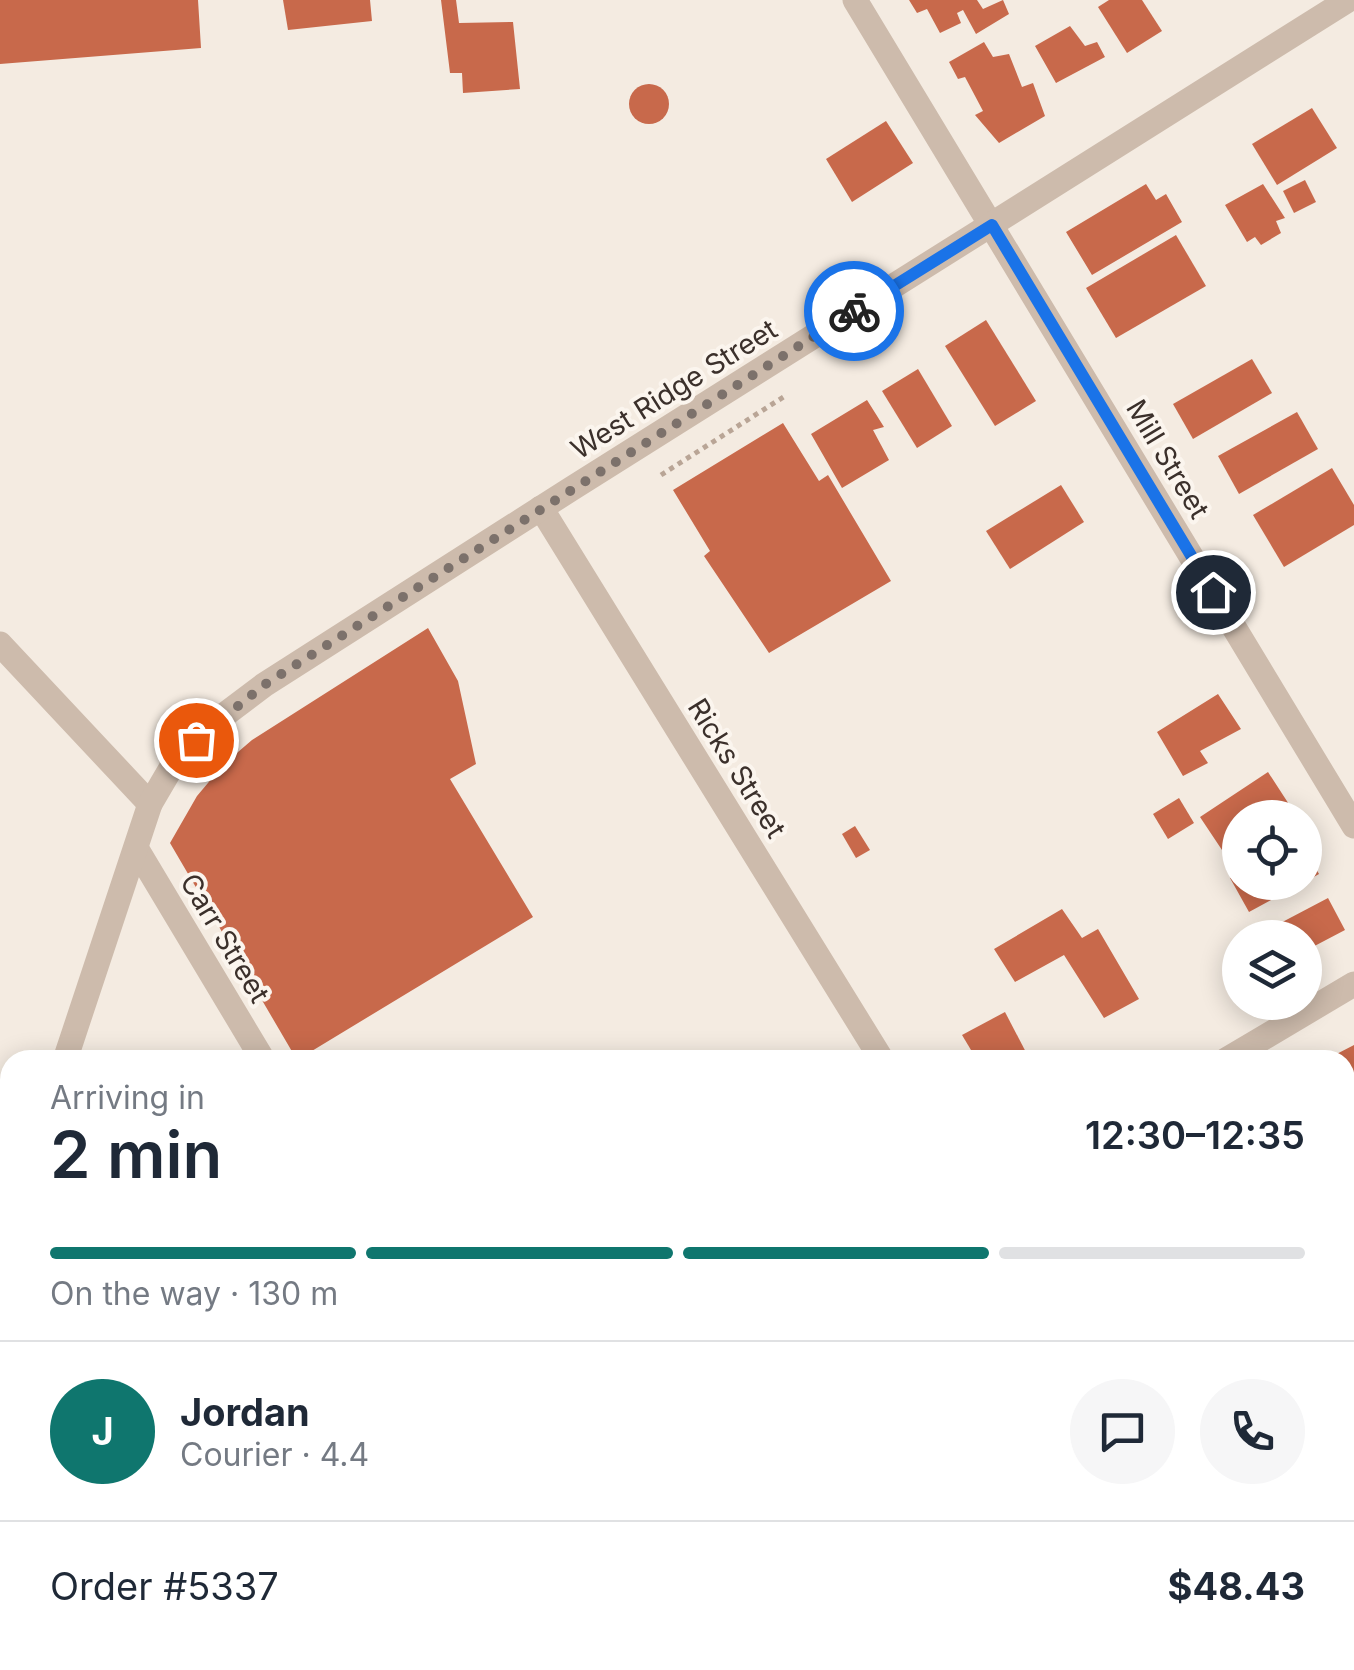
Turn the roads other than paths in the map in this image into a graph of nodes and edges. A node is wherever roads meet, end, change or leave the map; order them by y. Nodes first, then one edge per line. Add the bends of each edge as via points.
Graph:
1 (855, 0) edge
2 (1348, 0) edge
3 (992, 225) junction
4 (541, 508) junction
5 (0, 644) edge
6 (150, 804) junction
7 (1354, 826) edge
8 (136, 848) junction
9 (1354, 984) edge
10 (67, 1050) edge
11 (257, 1050) edge
12 (876, 1050) edge
13 (1243, 1050) edge

1 - 3 street, Mill Street
2 - 3 street, West Ridge Street
3 - 4 street, West Ridge Street
3 - 7 street, Mill Street
4 - 6 street, West Ridge Street via 215,722 177,758
4 - 12 street, Ricks Street
5 - 6 street
6 - 8 street, West Ridge Street
8 - 10 street, West Ridge Street
8 - 11 street, Carr Street
9 - 13 street

